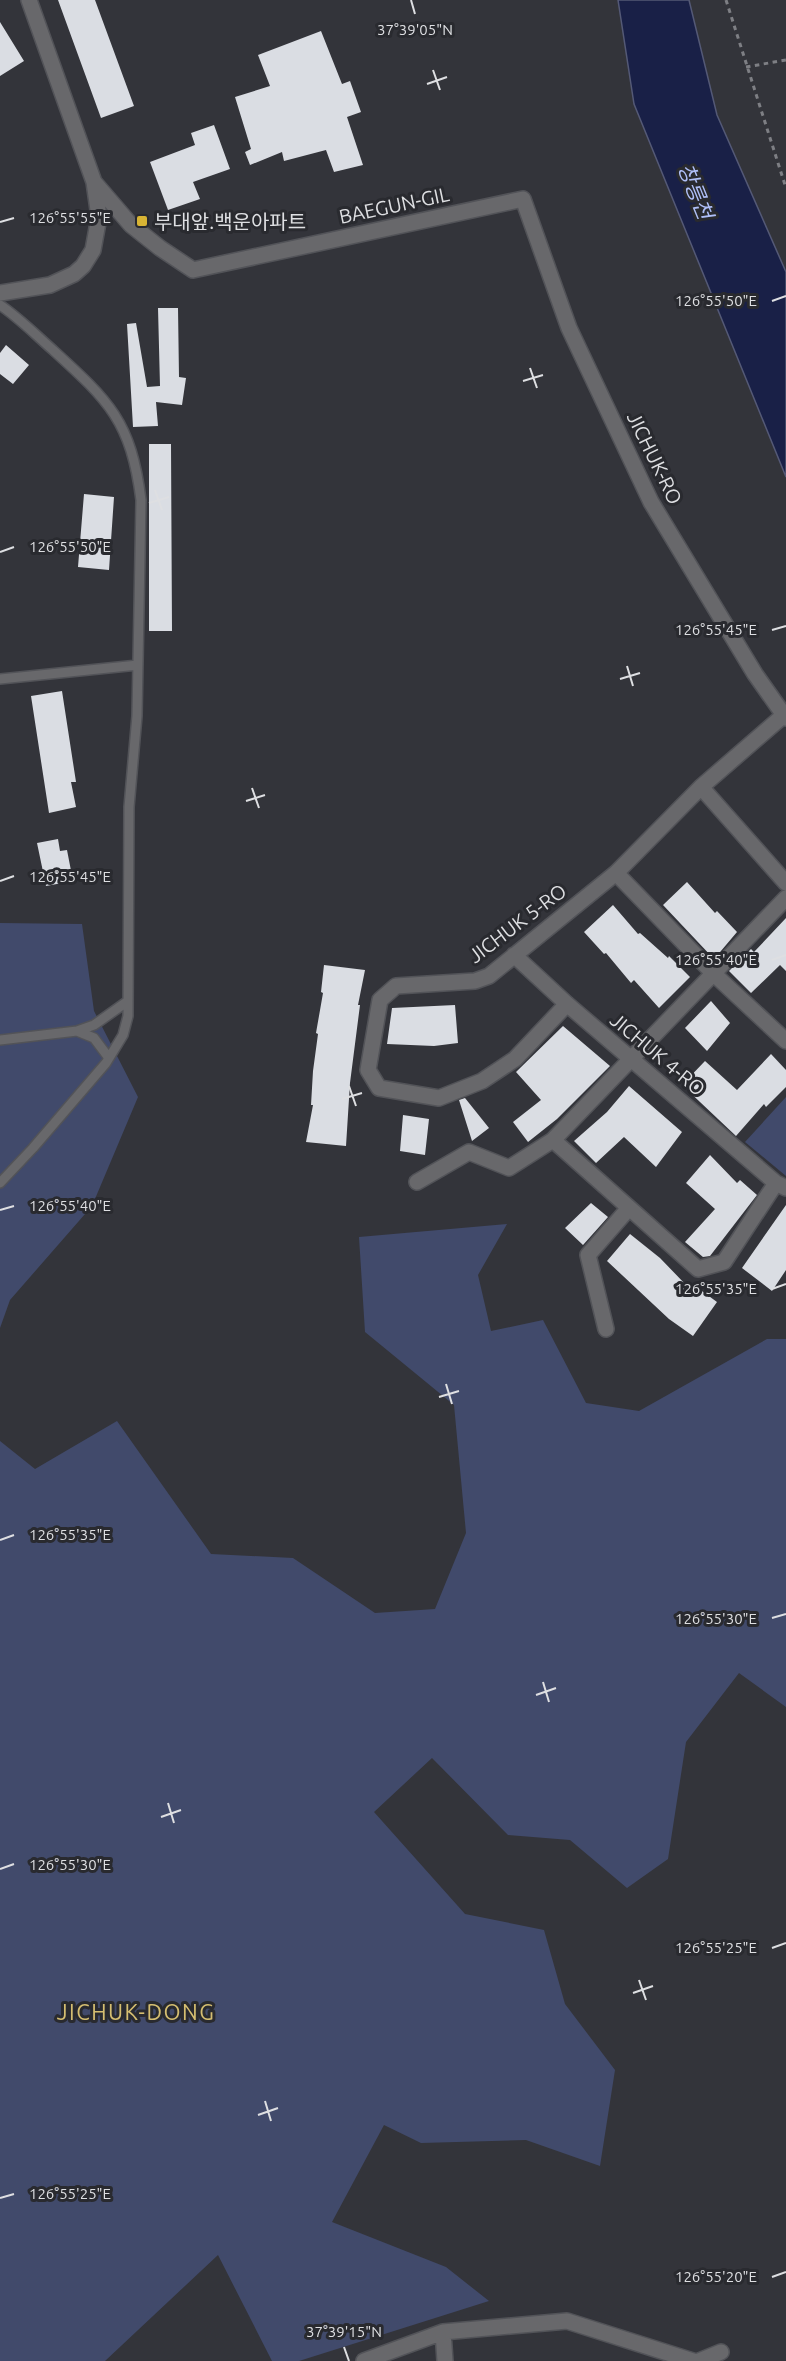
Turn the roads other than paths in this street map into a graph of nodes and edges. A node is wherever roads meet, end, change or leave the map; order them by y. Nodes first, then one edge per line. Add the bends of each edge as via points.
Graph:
1 (29, 0) edge
2 (94, 182) junction
3 (523, 199) joint
4 (0, 293) edge
5 (0, 305) edge
6 (138, 665) junction
7 (0, 679) edge
8 (785, 717) edge
9 (701, 787) junction
10 (616, 873) junction
11 (786, 883) edge
12 (786, 898) edge
13 (514, 955) junction
14 (714, 974) junction
15 (128, 1001) junction
16 (567, 1004) junction
17 (77, 1031) junction
18 (0, 1040) edge
19 (786, 1041) edge
20 (109, 1058) junction
21 (632, 1058) junction
22 (553, 1140) junction
23 (417, 1182) dead end
24 (0, 1183) edge
25 (781, 1186) edge
26 (629, 1208) junction
27 (606, 1329) dead end
28 (443, 2332) junction
29 (721, 2352) dead end
30 (364, 2361) edge
31 (445, 2361) edge
32 (693, 2361) edge
33 (699, 2361) edge

1 - 2 street, BAEGUN-GIL
2 - 3 street, BAEGUN-GIL via 131,225 193,270
2 - 4 street, BAEGUN-GIL via 99,217 97,237 83,266 50,285
3 - 8 street, JICHUK-RO via 569,328 651,502
5 - 6 lane via 106,401 132,450 141,500
6 - 7 lane
6 - 15 lane via 129,807
8 - 9 street, JICHUK 5-RO
9 - 10 street, JICHUK 5-RO
9 - 11 street
10 - 13 street, JICHUK 5-RO
10 - 14 street
12 - 14 street
13 - 16 street, JICHUK 4-RO
13 - 16 street, JICHUK 5-RO via 489,976 475,981 396,986 380,1000 368,1070 379,1088 439,1098 482,1081 515,1059
14 - 19 street
14 - 21 street
15 - 17 lane
15 - 20 lane via 123,1035
16 - 21 street, JICHUK 4-RO
17 - 18 lane
17 - 20 lane via 94,1038
20 - 24 lane
21 - 22 street
21 - 25 street, JICHUK 4-RO
22 - 23 street via 509,1168 468,1152
22 - 26 street, JICHUK 4-RO
25 - 26 street, JICHUK 4-RO via 724,1262 698,1269
26 - 27 street via 588,1255
28 - 30 street
28 - 31 street
28 - 32 street via 567,2321
29 - 33 street

